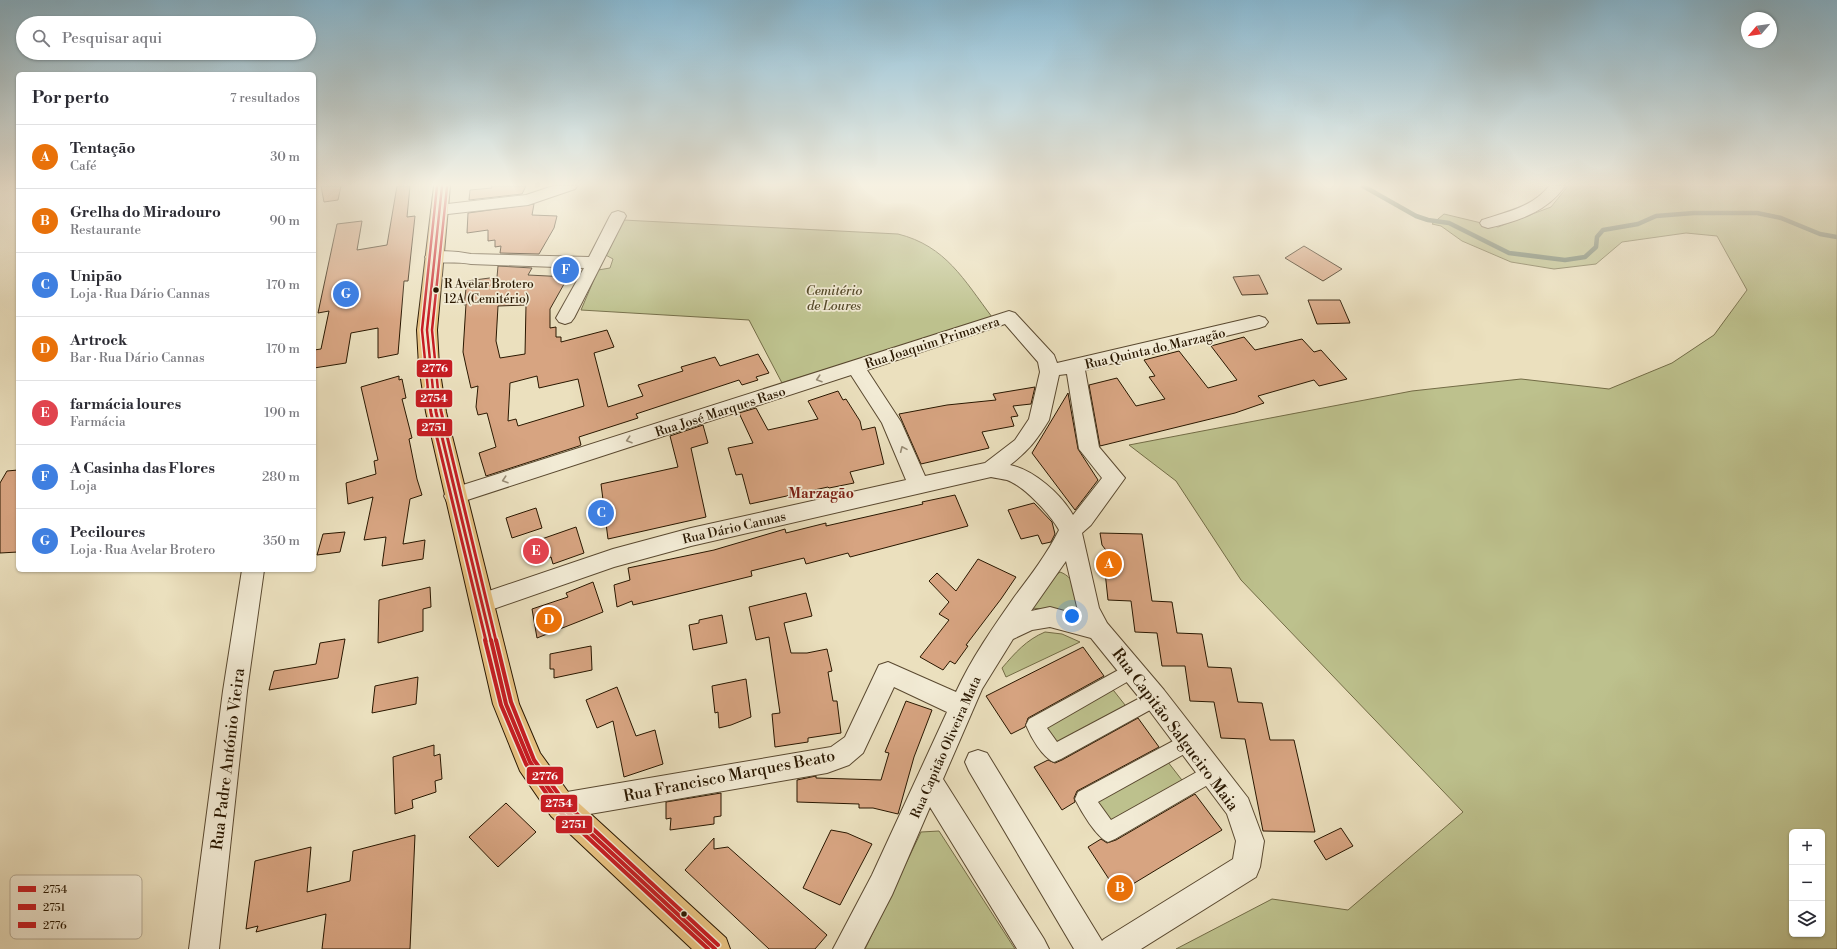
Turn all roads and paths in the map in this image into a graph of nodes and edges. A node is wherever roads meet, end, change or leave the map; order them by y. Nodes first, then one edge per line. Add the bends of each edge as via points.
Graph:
1 (437, 230) edge
2 (611, 230) edge
3 (434, 262) junction
4 (595, 263) junction
5 (565, 318) dead end
6 (1259, 322) dead end
7 (1075, 366) junction
8 (856, 367) junction
9 (1050, 372) junction
10 (991, 469) junction
11 (919, 485) junction
12 (455, 496) junction
13 (1070, 530) junction
14 (253, 572) edge
15 (482, 603) junction
16 (1099, 630) junction
17 (1005, 632) junction
18 (1133, 670) junction
19 (1155, 698) junction
20 (961, 707) junction
21 (1188, 742) junction
22 (978, 762) dead end
23 (1211, 773) junction
24 (929, 781) junction
25 (561, 806) junction
26 (204, 949) edge
27 (715, 949) edge
28 (848, 949) edge
29 (1034, 949) edge
30 (1091, 949) edge
31 (1114, 949) edge

1 - 3 main road
2 - 4 street
3 - 4 street via 454,265 471,259
3 - 12 main road via 427,330 429,366 436,412
4 - 5 street
6 - 7 street, Rua Quinta do Marzagão
7 - 9 street, Rua Quinta do Marzagão
7 - 13 street, Rua Capitão Oliveira Mata via 1089,448 1114,478 1083,519
8 - 9 street, Rua Joaquim Primavera via 1008,317 1047,360
11 -> 8 street via 891,422
8 -> 12 street, Rua José Marques Raso
9 - 10 street, Rua Dário Cannas via 1039,420 1022,445
10 - 11 street, Rua Dário Cannas
10 - 13 street, Rua Dário Cannas via 1014,474 1040,492 1061,514
11 - 15 street, Rua Dário Cannas via 691,537 613,558
12 - 15 main road
13 - 16 street, Rua Capitão Salgueiro Maia via 1088,608
13 - 17 street, Rua Capitão Oliveira Mata via 1057,556
14 - 26 street, Rua Padre António Vieira via 235,691
15 - 25 main road via 506,704 530,762
16 - 17 street via 1050,617 1029,621
16 - 18 street, Rua Capitão Salgueiro Maia
17 - 20 street, Rua Capitão Oliveira Mata via 972,682
18 - 19 street, Rua Capitão Salgueiro Maia
18 - 19 street via 1035,725 1054,753
19 - 21 street, Rua Capitão Salgueiro Maia
20 - 24 street, Rua Capitão Oliveira Mata
20 - 25 street, Rua Francisco Marques Beato via 888,673 854,745 840,756 827,761
21 - 23 street, Rua Capitão Salgueiro Maia
21 - 23 street via 1085,799 1108,832
22 - 30 street
23 - 31 street, Rua Capitão Salgueiro Maia via 1238,807 1250,841 1246,867
24 - 28 street, Rua Capitão Oliveira Mata via 882,885
24 - 29 street
25 - 27 main road

